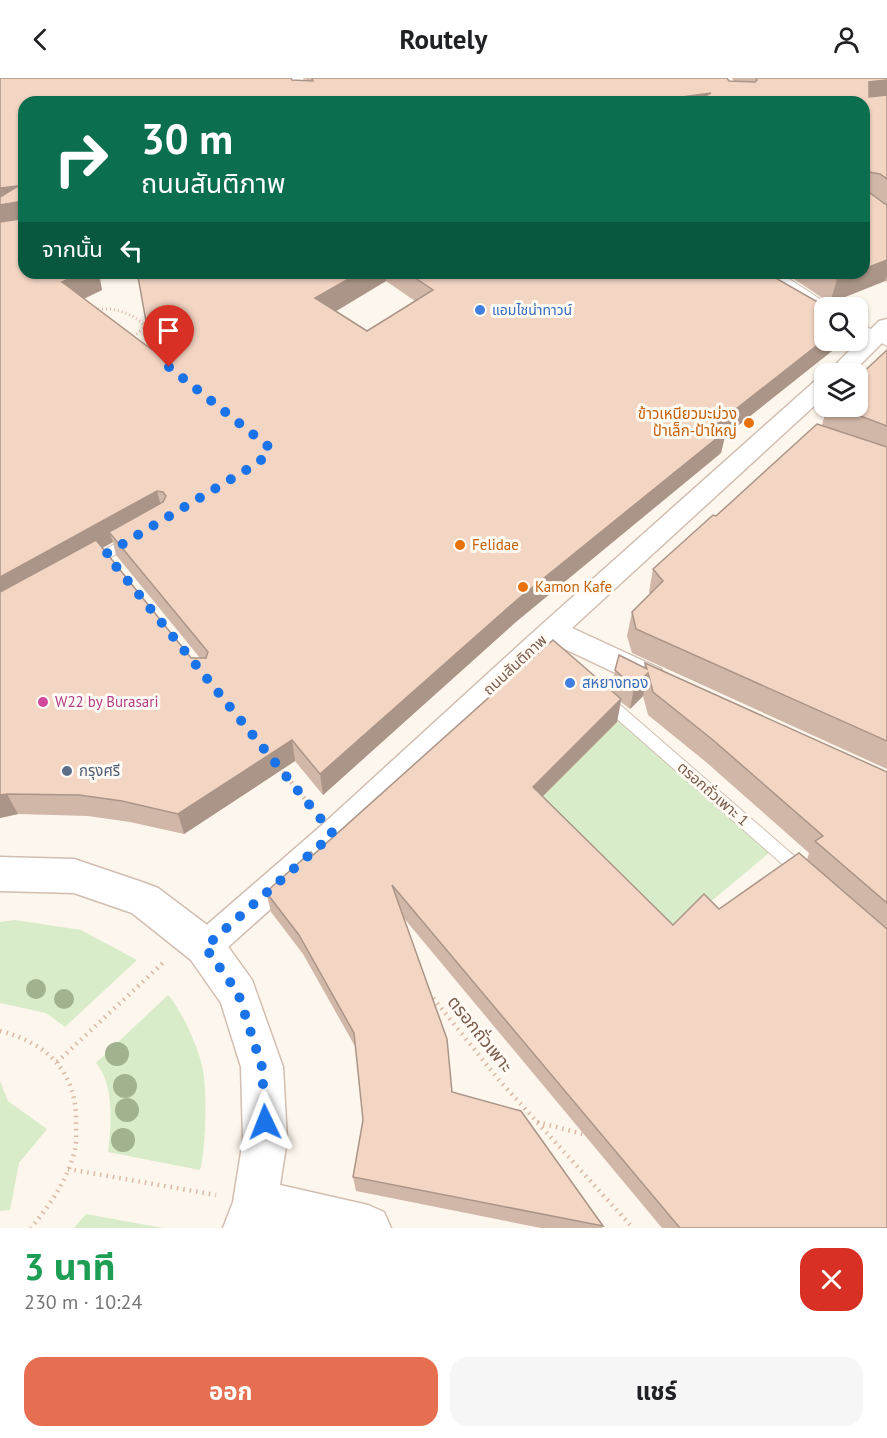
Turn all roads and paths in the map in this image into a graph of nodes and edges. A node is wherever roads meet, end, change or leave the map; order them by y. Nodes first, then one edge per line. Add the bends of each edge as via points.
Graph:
1 (294, 78) edge
2 (302, 96) edge
3 (783, 279) edge
4 (814, 299) edge
5 (88, 313) edge
6 (868, 329) edge
7 (883, 335) edge
8 (138, 345) edge
9 (850, 363) edge
10 (814, 399) edge
11 (145, 532) edge
12 (77, 570) edge
13 (546, 641) junction
14 (676, 688) edge
15 (593, 689) edge
16 (276, 763) edge
17 (333, 834) junction
18 (0, 873) edge
19 (816, 884) edge
20 (199, 942) junction
21 (421, 984) edge
22 (0, 1031) edge
23 (57, 1062) junction
24 (537, 1122) junction
25 (594, 1137) edge
26 (68, 1169) junction
27 (251, 1215) edge
28 (31, 1228) edge
29 (368, 1228) edge
30 (633, 1228) edge

1 - 2 street
3 - 4 lane
5 - 8 path via 106,308 136,316 146,326 131,341
6 - 7 lane
7 - 9 street
10 - 13 street, ถนนสันติภาพ via 790,431
11 - 12 lane via 110,559
13 - 14 street
13 - 17 street, ถนนสันติภาพ
15 - 19 lane, ตรอกถั่วเพาะ 1
16 - 17 path
17 - 20 street, ถนนสันติภาพ
18 - 20 street via 74,876 145,900
20 - 23 path
20 - 27 street via 238,993 262,1067 266,1140
21 - 24 path, ตรอกถั่วเพาะ
22 - 23 path via 18,1034 48,1051
23 - 26 path via 69,1079 78,1116 74,1155
24 - 25 path
24 - 30 path, ตรอกถั่วเพาะ
26 - 27 path
26 - 28 path via 57,1195
27 - 29 street

